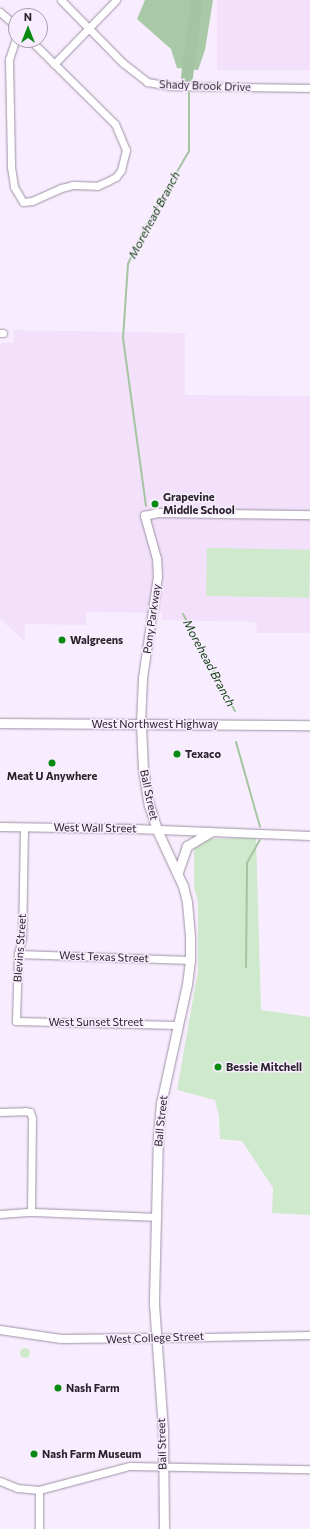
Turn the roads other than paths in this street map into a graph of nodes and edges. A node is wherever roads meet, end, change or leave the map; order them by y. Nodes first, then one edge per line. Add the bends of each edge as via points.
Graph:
1 (61, 0) edge
2 (116, 0) edge
3 (0, 12) edge
4 (8, 19) edge
5 (90, 28) junction
6 (13, 48) edge
7 (38, 48) edge
8 (54, 64) junction
9 (310, 88) edge
10 (310, 515) edge
11 (0, 723) edge
12 (141, 724) junction
13 (310, 725) edge
14 (0, 827) edge
15 (24, 827) junction
16 (157, 830) junction
17 (210, 832) junction
18 (310, 836) edge
19 (178, 872) junction
20 (18, 954) junction
21 (190, 960) junction
22 (16, 1021) joint
23 (176, 1025) junction
24 (0, 1112) edge
25 (31, 1212) junction
26 (0, 1214) edge
27 (154, 1218) junction
28 (0, 1330) edge
29 (310, 1335) edge
30 (155, 1338) junction
31 (163, 1466) junction
32 (310, 1469) edge
33 (0, 1481) edge
34 (39, 1490) junction
35 (39, 1529) edge
36 (164, 1529) edge

1 - 5 street, Shady Brook Drive
2 - 5 street
3 - 4 street
5 - 8 street
5 - 9 street, Shady Brook Drive via 136,74 156,85
6 - 8 street via 9,59 11,167 14,187 23,202 73,185 97,186 116,177 126,150 115,124
7 - 8 street
10 - 12 street, Pony Parkway via 158,513 145,516 158,559 158,577 143,678
11 - 12 main road, West Northwest Highway
12 - 13 main road, West Northwest Highway
12 - 16 main road, Ball Street via 143,769
14 - 15 street, West Wall Street
15 - 16 street, West Wall Street
15 - 20 street, Blevins Street via 22,938
16 - 17 street, West Wall Street
16 - 19 main road, Ball Street
17 - 18 street, West Wall Street
17 - 19 main road via 187,846
19 - 21 main road, Ball Street via 187,902
20 - 21 street, West Texas Street
20 - 22 street, Blevins Street
21 - 23 main road, Ball Street
22 - 23 street, West Sunset Street
23 - 27 main road, Ball Street via 162,1103
24 - 25 street via 25,1111 30,1112 32,1118
25 - 26 street
25 - 27 street
27 - 30 main road, Ball Street
28 - 30 street, West College Street via 61,1339
29 - 30 street, West College Street
30 - 31 main road, Ball Street via 163,1431
31 - 32 street
31 - 34 street via 114,1468
31 - 36 main road, Ball Street
33 - 34 street via 26,1490
34 - 35 street

